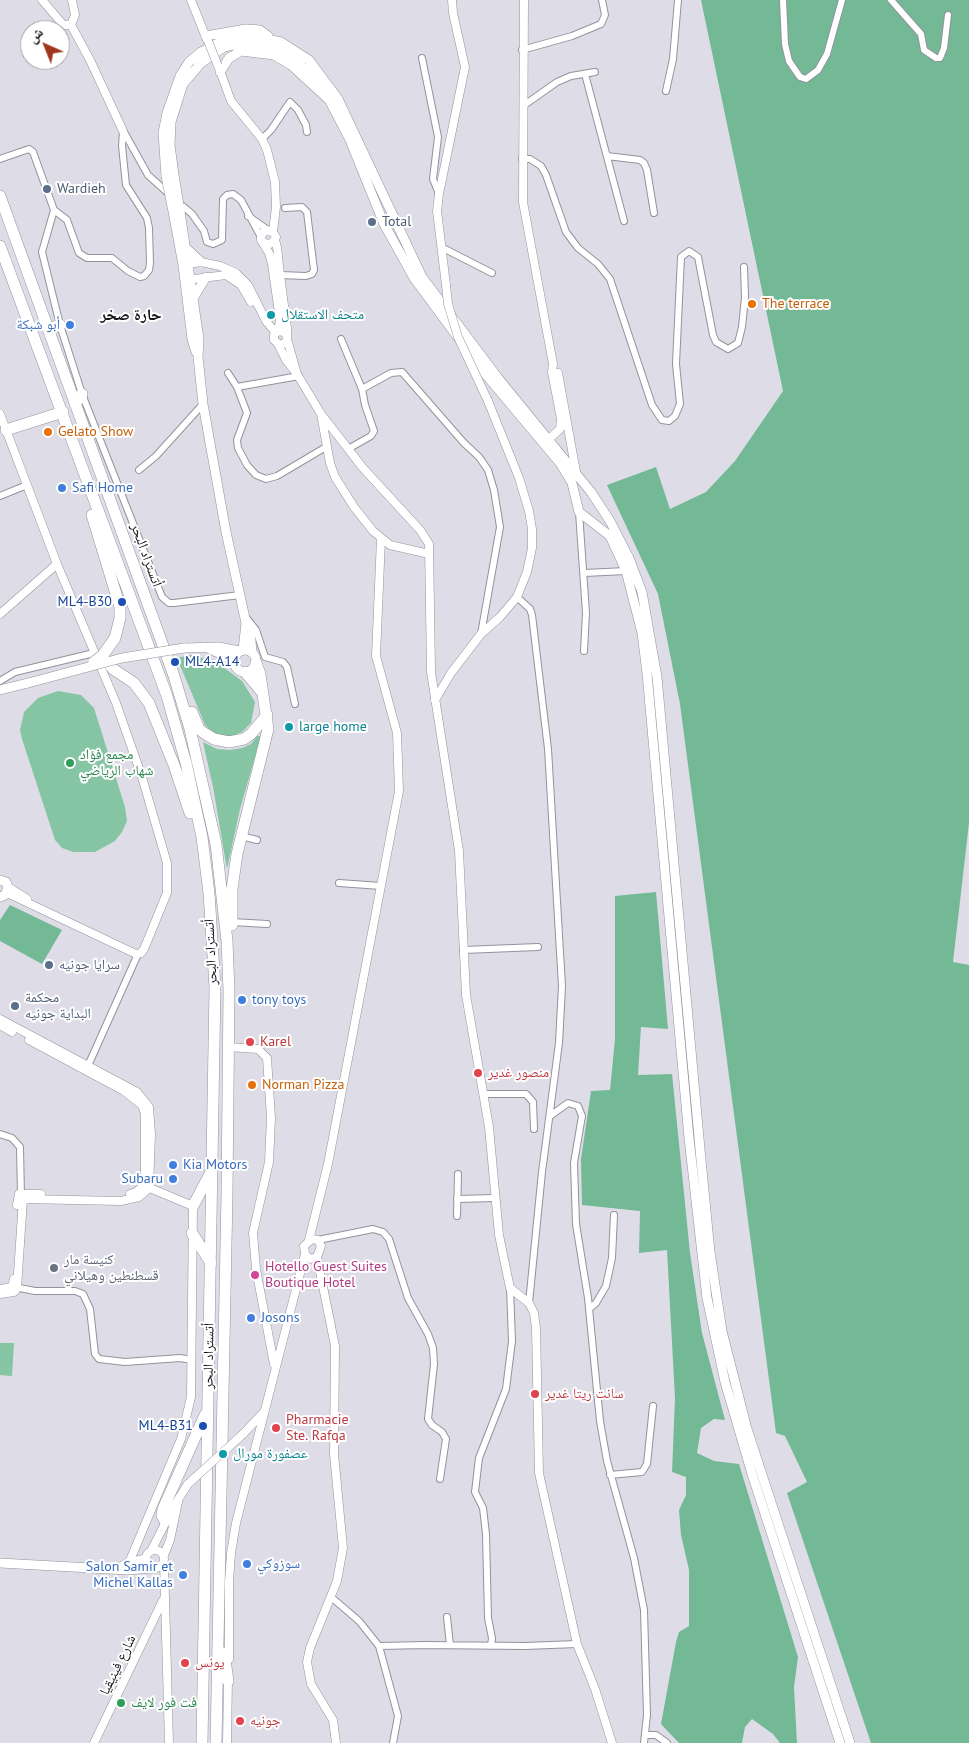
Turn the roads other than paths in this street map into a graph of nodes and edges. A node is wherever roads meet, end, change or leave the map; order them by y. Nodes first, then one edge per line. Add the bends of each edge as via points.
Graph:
1 (42, 0) edge
2 (72, 0) edge
3 (191, 0) edge
4 (524, 0) edge
5 (602, 0) edge
6 (678, 0) edge
7 (783, 0) edge
8 (842, 0) edge
9 (891, 0) edge
10 (450, 2) edge
11 (948, 15) dead end
12 (71, 25) junction
13 (270, 38) junction
14 (207, 39) junction
15 (522, 50) junction
16 (422, 58) dead end
17 (219, 69) junction
18 (595, 72) dead end
19 (585, 74) junction
20 (666, 91) dead end
21 (330, 100) junction
22 (523, 106) junction
23 (124, 131) junction
24 (307, 132) dead end
25 (262, 139) junction
26 (607, 156) junction
27 (0, 159) edge
28 (522, 159) junction
29 (170, 176) junction
30 (438, 194) junction
31 (0, 196) edge
32 (176, 206) junction
33 (285, 208) dead end
34 (54, 210) junction
35 (654, 213) dead end
36 (248, 216) junction
37 (624, 221) dead end
38 (272, 234) junction
39 (262, 240) junction
40 (0, 246) edge
41 (441, 248) junction
42 (187, 249) junction
43 (201, 262) junction
44 (186, 264) junction
45 (744, 267) dead end
46 (492, 273) dead end
47 (280, 275) junction
48 (206, 277) junction
49 (188, 280) junction
50 (194, 298) junction
51 (60, 325) junction
52 (48, 328) junction
53 (276, 336) junction
54 (287, 337) junction
55 (341, 339) dead end
56 (198, 357) junction
57 (554, 364) junction
58 (228, 373) dead end
59 (298, 375) junction
60 (238, 387) junction
61 (362, 389) junction
62 (82, 394) junction
63 (75, 404) junction
64 (203, 404) junction
65 (63, 412) junction
66 (0, 414) edge
67 (321, 414) junction
68 (6, 430) junction
69 (337, 433) junction
70 (325, 438) junction
71 (549, 439) junction
72 (326, 447) junction
73 (348, 449) junction
74 (83, 470) junction
75 (139, 470) dead end
76 (576, 472) junction
77 (27, 486) junction
78 (0, 496) edge
79 (602, 509) junction
80 (579, 512) junction
81 (591, 521) junction
82 (381, 539) junction
83 (429, 554) junction
84 (57, 564) junction
85 (626, 571) junction
86 (584, 572) junction
87 (240, 595) junction
88 (517, 597) junction
89 (0, 614) edge
90 (245, 619) junction
91 (481, 634) junction
92 (204, 647) junction
93 (245, 651) junction
94 (584, 651) dead end
95 (100, 660) junction
96 (234, 660) junction
97 (256, 663) junction
98 (245, 672) junction
99 (174, 676) junction
100 (0, 680) edge
101 (27, 681) junction
102 (0, 684) edge
103 (0, 690) edge
104 (262, 692) junction
105 (435, 700) junction
106 (295, 704) dead end
107 (267, 715) junction
108 (242, 836) junction
109 (202, 837) junction
110 (257, 840) dead end
111 (0, 880) edge
112 (339, 883) dead end
113 (381, 886) junction
114 (5, 892) edge
115 (232, 922) junction
116 (267, 924) dead end
117 (227, 941) junction
118 (538, 947) dead end
119 (463, 950) junction
120 (138, 954) junction
121 (0, 1019) edge
122 (0, 1025) edge
123 (18, 1032) junction
124 (228, 1047) junction
125 (88, 1067) junction
126 (484, 1094) junction
127 (550, 1116) junction
128 (534, 1129) dead end
129 (0, 1134) edge
130 (212, 1170) junction
131 (458, 1174) dead end
132 (146, 1187) junction
133 (21, 1197) junction
134 (495, 1198) junction
135 (457, 1199) junction
136 (193, 1206) junction
137 (614, 1215) dead end
138 (457, 1216) dead end
139 (192, 1233) junction
140 (308, 1240) junction
141 (318, 1240) junction
142 (304, 1254) junction
143 (317, 1258) junction
144 (211, 1262) junction
145 (15, 1287) junction
146 (510, 1288) junction
147 (0, 1289) edge
148 (0, 1294) edge
149 (529, 1303) junction
150 (589, 1309) junction
151 (192, 1360) junction
152 (275, 1366) junction
153 (652, 1406) dead end
154 (266, 1410) junction
155 (206, 1414) junction
156 (610, 1475) junction
157 (440, 1479) dead end
158 (178, 1500) junction
159 (166, 1521) junction
160 (137, 1545) junction
161 (148, 1555) junction
162 (164, 1559) junction
163 (0, 1563) edge
164 (125, 1567) junction
165 (154, 1568) junction
166 (165, 1579) junction
167 (331, 1597) junction
168 (164, 1598) junction
169 (447, 1617) dead end
170 (219, 1624) junction
171 (577, 1644) junction
172 (450, 1645) junction
173 (379, 1646) junction
174 (491, 1646) junction
175 (228, 1681) junction
176 (645, 1735) junction
177 (94, 1743) edge
178 (169, 1743) edge
179 (202, 1743) edge
180 (216, 1743) edge
181 (227, 1743) edge
182 (336, 1743) edge
183 (393, 1743) edge
184 (612, 1743) edge
185 (644, 1743) edge
186 (668, 1743) edge
187 (840, 1743) edge
188 (850, 1743) edge

1 - 12 street via 60,21
2 - 12 street via 75,15
3 - 14 street
4 - 15 street
5 - 15 street via 605,15 601,24
6 - 20 street via 673,60
7 - 8 street via 789,61 800,77 806,79 818,70 827,54
9 - 11 street via 920,34 924,50 936,58 940,58 944,48
10 - 30 street via 465,67
12 - 23 street
13 - 14 main road via 260,30 246,29
13 - 29 main road via 242,36 220,42 189,62 175,86 163,133
13 - 71 main road via 294,49 321,73 338,99 422,277 498,378
14 - 17 street, bridge
15 - 22 street
16 - 30 street via 438,137 432,179
17 - 21 main road via 228,58 242,51 274,55 291,65
17 - 25 street via 231,101
18 - 19 street
19 - 22 street via 557,82
19 - 26 street
21 - 29 main road via 317,81 290,56 253,44 224,47 192,72 183,84 171,122
21 - 80 main road via 399,254 482,370 564,468 572,483
22 - 28 street
23 - 34 street via 122,146 126,185 147,218 149,228 150,263 147,274 140,277 107,256 83,256 77,249 67,220
23 - 36 street via 148,175 192,214 204,231 207,242 213,244 222,240 222,203 227,195 234,194 239,198
24 - 25 street via 298,110 290,102
25 - 38 street via 274,182 276,207
26 - 35 street via 644,163
26 - 37 street
27 - 34 street via 24,149 33,152
28 - 45 street via 530,159 541,166 566,232 610,279 652,405 662,420 669,421 675,416 680,404 676,364 681,257 689,251 698,257 713,335 716,342 728,349 738,343 742,327
28 - 57 street via 524,202
29 - 32 main road, bridge
30 - 41 street
31 - 52 highway, أتستراد البحر
32 - 42 main road
32 - 44 main road
33 - 47 street via 302,207 307,212 314,270 306,276
34 - 51 street via 42,252
36 - 38 street
36 - 39 street
38 - 39 street via 263,232
38 - 39 street via 268,245
38 - 47 street
39 - 53 street via 272,264 280,320
40 - 65 highway, أتستراد البحر
41 - 46 street
41 - 88 street, bridge via 448,304 458,337 519,478 532,529 527,572
42 - 43 main road
42 - 44 main road
43 - 44 street
43 - 53 street via 228,268 242,278
44 - 49 main road
47 - 54 street
48 - 49 street
48 - 50 main road
48 - 53 street via 226,275 237,281 263,325
49 - 50 main road
49 - 56 main road via 192,339
50 - 56 main road
51 - 52 highway
51 - 62 street
52 - 63 highway, أتستراد البحر
53 - 54 street via 284,332
53 - 54 street via 285,343
53 - 59 street via 286,360
54 - 59 street
55 - 61 street
56 - 64 main road
57 - 71 street via 552,372 561,426
57 - 76 street
58 - 60 street
59 - 60 street
59 - 67 street
60 - 72 street via 247,413 237,440 238,448 256,475 271,478
61 - 73 street via 374,431
61 - 91 street via 392,373 402,372 488,470 500,527
62 - 63 highway
62 - 87 street via 162,597 174,603
63 - 99 highway, أتستراد البحر
64 - 75 street
64 - 87 main road
65 - 68 highway
65 - 74 highway, أتستراد البحر
66 - 68 street
67 - 69 street
67 - 70 street
68 - 77 street
69 - 70 street
69 - 73 street
70 - 72 street
71 - 76 main road
72 - 82 street via 345,496
73 - 83 street via 420,530 429,544
74 - 95 highway, bridge via 90,509 120,607 115,638
74 - 109 highway, أتستراد البحر via 167,696
76 - 79 main road
77 - 78 street
77 - 84 street
79 - 81 main road
79 - 188 main road via 636,573 658,677 702,1169 722,1331 747,1429
80 - 81 main road
80 - 86 street
81 - 85 main road via 610,536
82 - 83 street via 390,545
82 - 113 street via 376,656 397,733 399,774 396,817
83 - 105 street via 429,638
84 - 89 street
84 - 95 street
85 - 86 street
85 - 187 main road via 642,633 648,682 689,1138 707,1298 725,1382 752,1474
86 - 94 street
87 - 90 main road
88 - 91 street
88 - 127 street via 532,615 548,749 561,937 562,986
90 - 93 main road via 250,630
90 - 106 street via 256,630 265,657 285,664
91 - 105 street
92 - 93 main road
92 - 95 main road, bridge
92 - 96 main road
93 - 96 main road
93 - 97 main road via 256,656
95 - 100 street via 15,672
95 - 101 main road, bridge
95 - 109 highway via 128,678 143,693 174,765 192,822
95 - 120 street via 155,818 167,863 169,882 165,901 144,949
96 - 98 main road via 238,670
97 - 98 main road via 252,670
97 - 104 highway
98 - 104 highway
99 - 107 highway via 181,680 199,729 214,739 228,742 244,739
99 - 117 highway, أتستراد البحر via 190,729 216,844
101 - 102 main road
101 - 103 main road
104 - 107 highway
105 - 119 street via 459,851
107 - 108 highway via 266,740
108 - 110 street
108 - 115 highway via 232,890
109 - 130 highway, أتستراد البحر via 214,946
111 - 114 main road via 6,882
112 - 113 street
113 - 140 street via 328,1164
114 - 120 street
115 - 116 street
115 - 117 highway
117 - 124 highway, أتستراد البحر
118 - 119 street
119 - 126 street via 471,1031
120 - 125 street
121 - 123 street
122 - 123 street
123 - 125 street
124 - 152 street via 258,1050 267,1058 271,1118 269,1162 253,1233 256,1269
124 - 170 highway, أتستراد البحر
125 - 132 street via 144,1103
126 - 128 street via 526,1094 533,1102
126 - 134 street
127 - 149 street
127 - 150 street via 568,1103 578,1106 582,1116 574,1163 574,1190
129 - 133 street via 12,1138 20,1147
130 - 136 highway
130 - 144 highway, أتستراد البحر
131 - 135 street
132 - 133 street via 121,1196
132 - 136 street
133 - 145 street via 16,1211
134 - 135 street
134 - 146 street
135 - 138 street
136 - 139 street
137 - 150 street via 612,1258 606,1286
139 - 144 highway
139 - 151 street
140 - 141 street
140 - 142 street
141 - 143 street via 321,1249
141 - 157 street via 373,1229 383,1232 389,1239 408,1298 433,1348 428,1419 446,1439
142 - 143 street via 310,1259
142 - 152 street
143 - 167 street via 335,1346 334,1454 343,1531 341,1565
144 - 155 highway, أتستراد البحر
145 - 147 street
145 - 148 street via 14,1292
145 - 151 street via 83,1294 90,1309 99,1359 125,1362
146 - 149 street
146 - 174 street via 512,1341 509,1372 503,1403 479,1458 475,1492 483,1508 486,1534
149 - 171 street via 536,1328 539,1473
150 - 156 street via 600,1421
151 - 160 street via 191,1397 181,1439
152 - 154 street
153 - 156 street via 647,1464 642,1472
154 - 158 street, bridge via 188,1484
154 - 175 street via 231,1553
155 - 159 highway via 163,1509
155 - 179 highway, أتستراد البحر
156 - 176 street via 634,1558 644,1610
158 - 159 street
158 - 162 street
159 - 161 street
160 - 161 street
160 - 164 street
161 - 162 street via 159,1550
161 - 164 main road
161 - 165 street
162 - 165 street
162 - 166 street
163 - 164 main road
164 - 165 main road
165 - 166 street
166 - 168 street
167 - 173 street via 359,1621
167 - 182 street via 307,1662 311,1684 333,1720
168 - 177 street, شارع فينيقيا
168 - 178 street
169 - 172 street
170 - 175 highway
170 - 180 highway, أتستراد البحر
171 - 174 street
171 - 184 street
172 - 173 street
172 - 174 street
173 - 183 street via 398,1716
175 - 181 street
176 - 185 street
176 - 186 street via 656,1736

